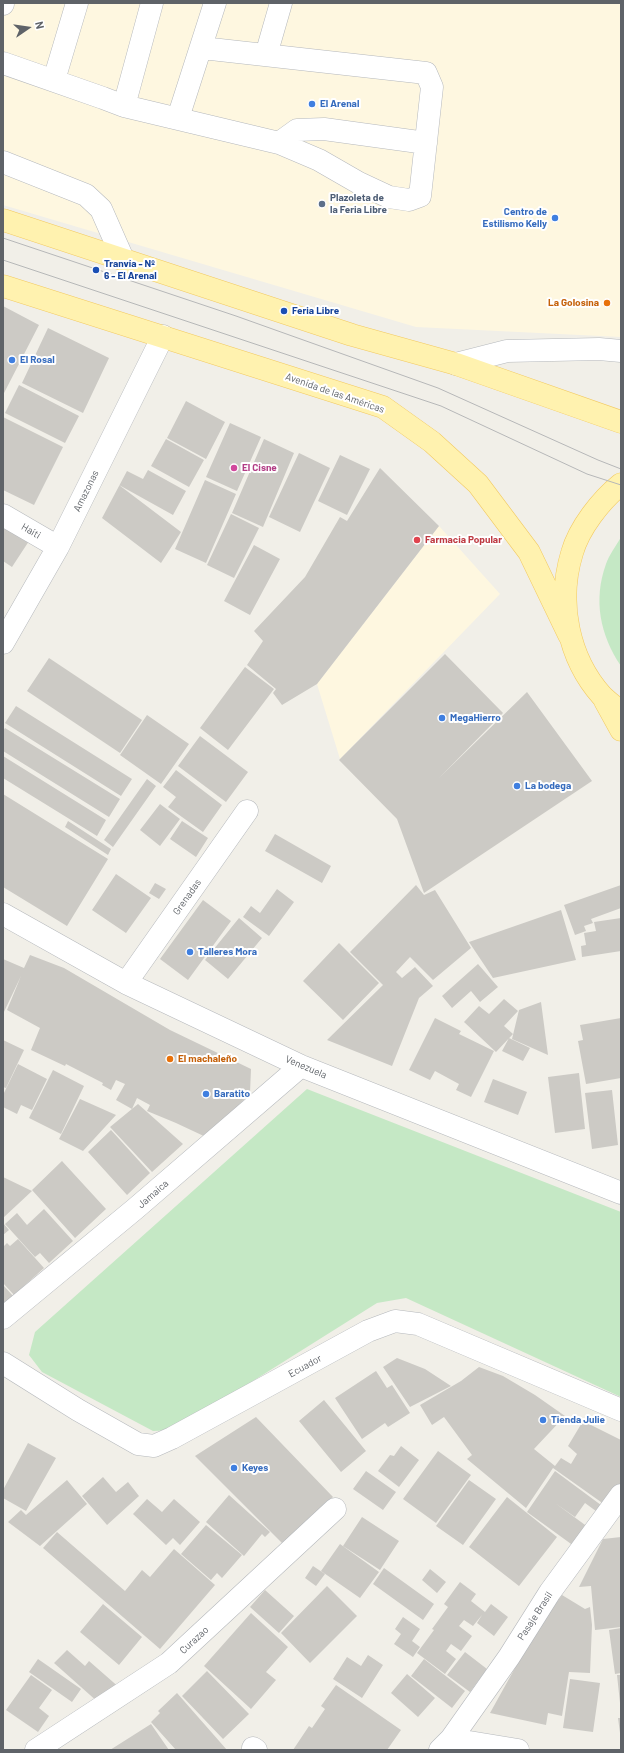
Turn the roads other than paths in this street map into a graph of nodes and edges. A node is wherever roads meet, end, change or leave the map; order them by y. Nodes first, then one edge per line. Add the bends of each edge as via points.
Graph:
1 (76, 3) edge
2 (152, 3) edge
3 (215, 3) edge
4 (281, 3) edge
5 (202, 48) junction
6 (266, 55) junction
7 (3, 63) edge
8 (54, 80) junction
9 (124, 106) junction
10 (178, 118) junction
11 (279, 142) junction
12 (426, 142) junction
13 (3, 162) edge
14 (3, 220) edge
15 (123, 259) junction
16 (3, 286) edge
17 (163, 336) junction
18 (621, 351) edge
19 (456, 364) junction
20 (621, 422) edge
21 (621, 484) edge
22 (3, 515) edge
23 (58, 547) junction
24 (569, 635) junction
25 (3, 643) edge
26 (603, 697) junction
27 (621, 712) edge
28 (621, 730) edge
29 (247, 811) dead end
30 (3, 914) edge
31 (126, 983) junction
32 (301, 1066) junction
33 (621, 1193) edge
34 (3, 1318) edge
35 (3, 1363) edge
36 (621, 1410) edge
37 (621, 1495) edge
38 (336, 1509) dead end
39 (445, 1745) edge
40 (36, 1750) edge
41 (518, 1750) edge

1 - 8 street
2 - 9 street
3 - 5 street
4 - 6 street
5 - 6 street
5 - 10 street
6 - 12 street via 426,73 432,87
7 - 8 street
8 - 9 street
9 - 10 street
10 - 11 street
11 - 12 street via 297,130 324,130
11 - 12 street via 389,197 409,200 420,196
13 - 15 street via 86,195 101,209
14 - 15 main road
15 - 19 main road via 352,335
16 - 17 main road, Avenida de las Américas
17 - 23 street, Amazonas
17 - 24 main road, Avenida de las Américas via 383,407 432,442 478,484 529,552
18 - 19 street via 507,351
19 - 20 main road
21 - 24 main road via 591,515 572,552 565,594
22 - 23 street, Haiti
23 - 25 street, Amazonas
24 - 26 main road via 582,668
26 - 27 main road
26 - 28 main road
29 - 31 street, Grenadas
30 - 31 street, Venezuela
31 - 32 street, Venezuela
32 - 33 street, Venezuela
32 - 34 street, Jamaica via 135,1209
35 - 36 street, Ecuador via 138,1444 154,1446 368,1331 395,1321 418,1324
37 - 39 street, Pasaje Brasil via 550,1592 509,1657
38 - 40 street, Curazao via 169,1663
39 - 41 street

